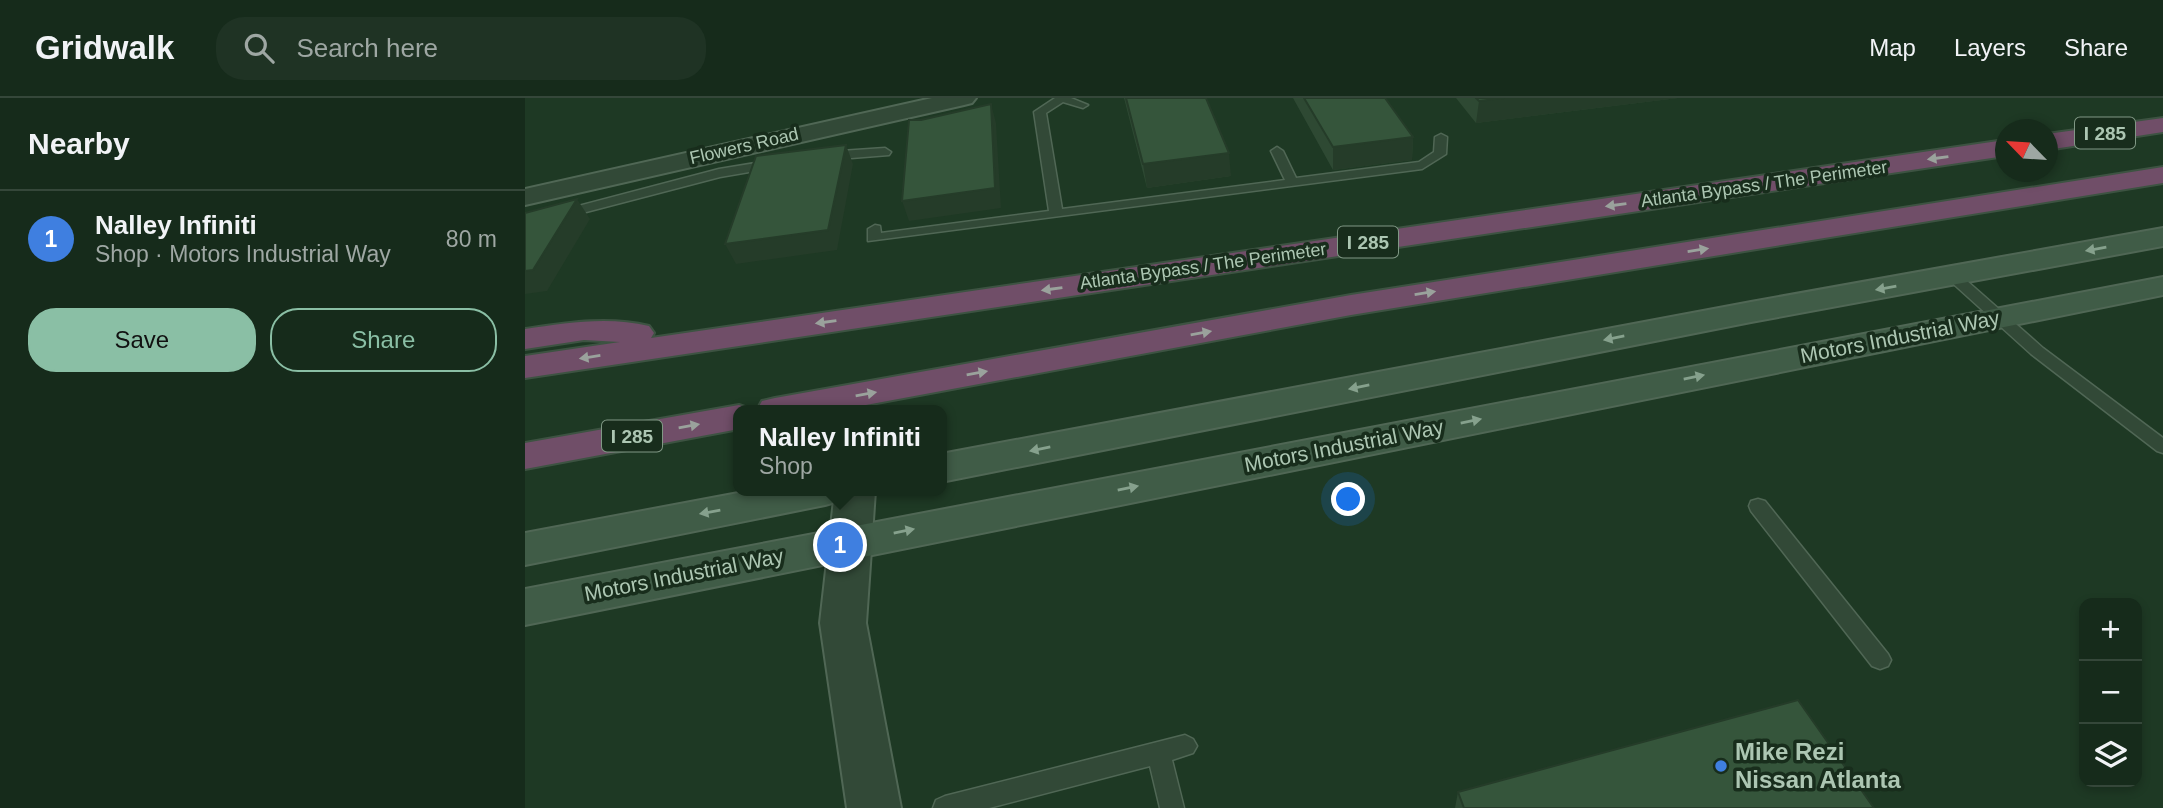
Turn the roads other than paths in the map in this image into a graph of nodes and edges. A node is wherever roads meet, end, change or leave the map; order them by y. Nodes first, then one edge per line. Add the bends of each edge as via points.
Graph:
1 (964, 98) edge
2 (1062, 99) edge
3 (1083, 106) dead end
4 (2163, 125) edge
5 (1441, 137) dead end
6 (2058, 140) edge
7 (1995, 149) edge
8 (1277, 151) dead end
9 (885, 152) dead end
10 (814, 158) edge
11 (719, 162) junction
12 (787, 162) edge
13 (2163, 175) edge
14 (1291, 180) junction
15 (525, 197) edge
16 (1056, 215) junction
17 (525, 224) edge
18 (875, 229) dead end
19 (2163, 237) edge
20 (1953, 276) junction
21 (2163, 286) edge
22 (2002, 317) junction
23 (730, 336) junction
24 (525, 339) edge
25 (525, 367) edge
26 (802, 405) edge
27 (733, 418) edge
28 (2162, 445) edge
29 (525, 456) edge
30 (947, 467) edge
31 (799, 496) edge
32 (854, 496) edge
33 (1758, 506) dead end
34 (849, 542) junction
35 (525, 549) edge
36 (525, 607) edge
37 (1880, 660) dead end
38 (1185, 746) dead end
39 (1158, 752) junction
40 (868, 806) edge
41 (945, 808) edge
42 (1172, 808) edge

1 - 11 street, Flowers Road
2 - 3 lane
2 - 16 lane via 1040,112
4 - 6 highway, I 285
5 - 14 lane via 1440,154 1422,164
7 -> 23 highway, Atlanta Bypass / The Perimeter / I 285
8 - 14 lane
9 - 10 lane
11 - 12 lane
11 - 15 street, Flowers Road
11 - 17 lane via 651,196
26 -> 13 highway, I 285 via 1352,305
14 - 16 lane
16 - 18 lane via 873,237
19 -> 20 main road
20 - 22 lane
20 -> 30 main road
21 - 22 main road, Motors Industrial Way
22 - 28 lane via 2031,346
34 -> 22 main road, Motors Industrial Way
23 - 24 highway via 584,330
23 -> 25 highway, Atlanta Bypass / The Perimeter / I 285
29 -> 27 highway, I 285
31 -> 35 main road
32 - 34 street
33 - 37 lane
34 - 36 main road, Motors Industrial Way
34 - 40 street via 843,624
38 - 39 lane
39 - 41 lane
39 - 42 lane

